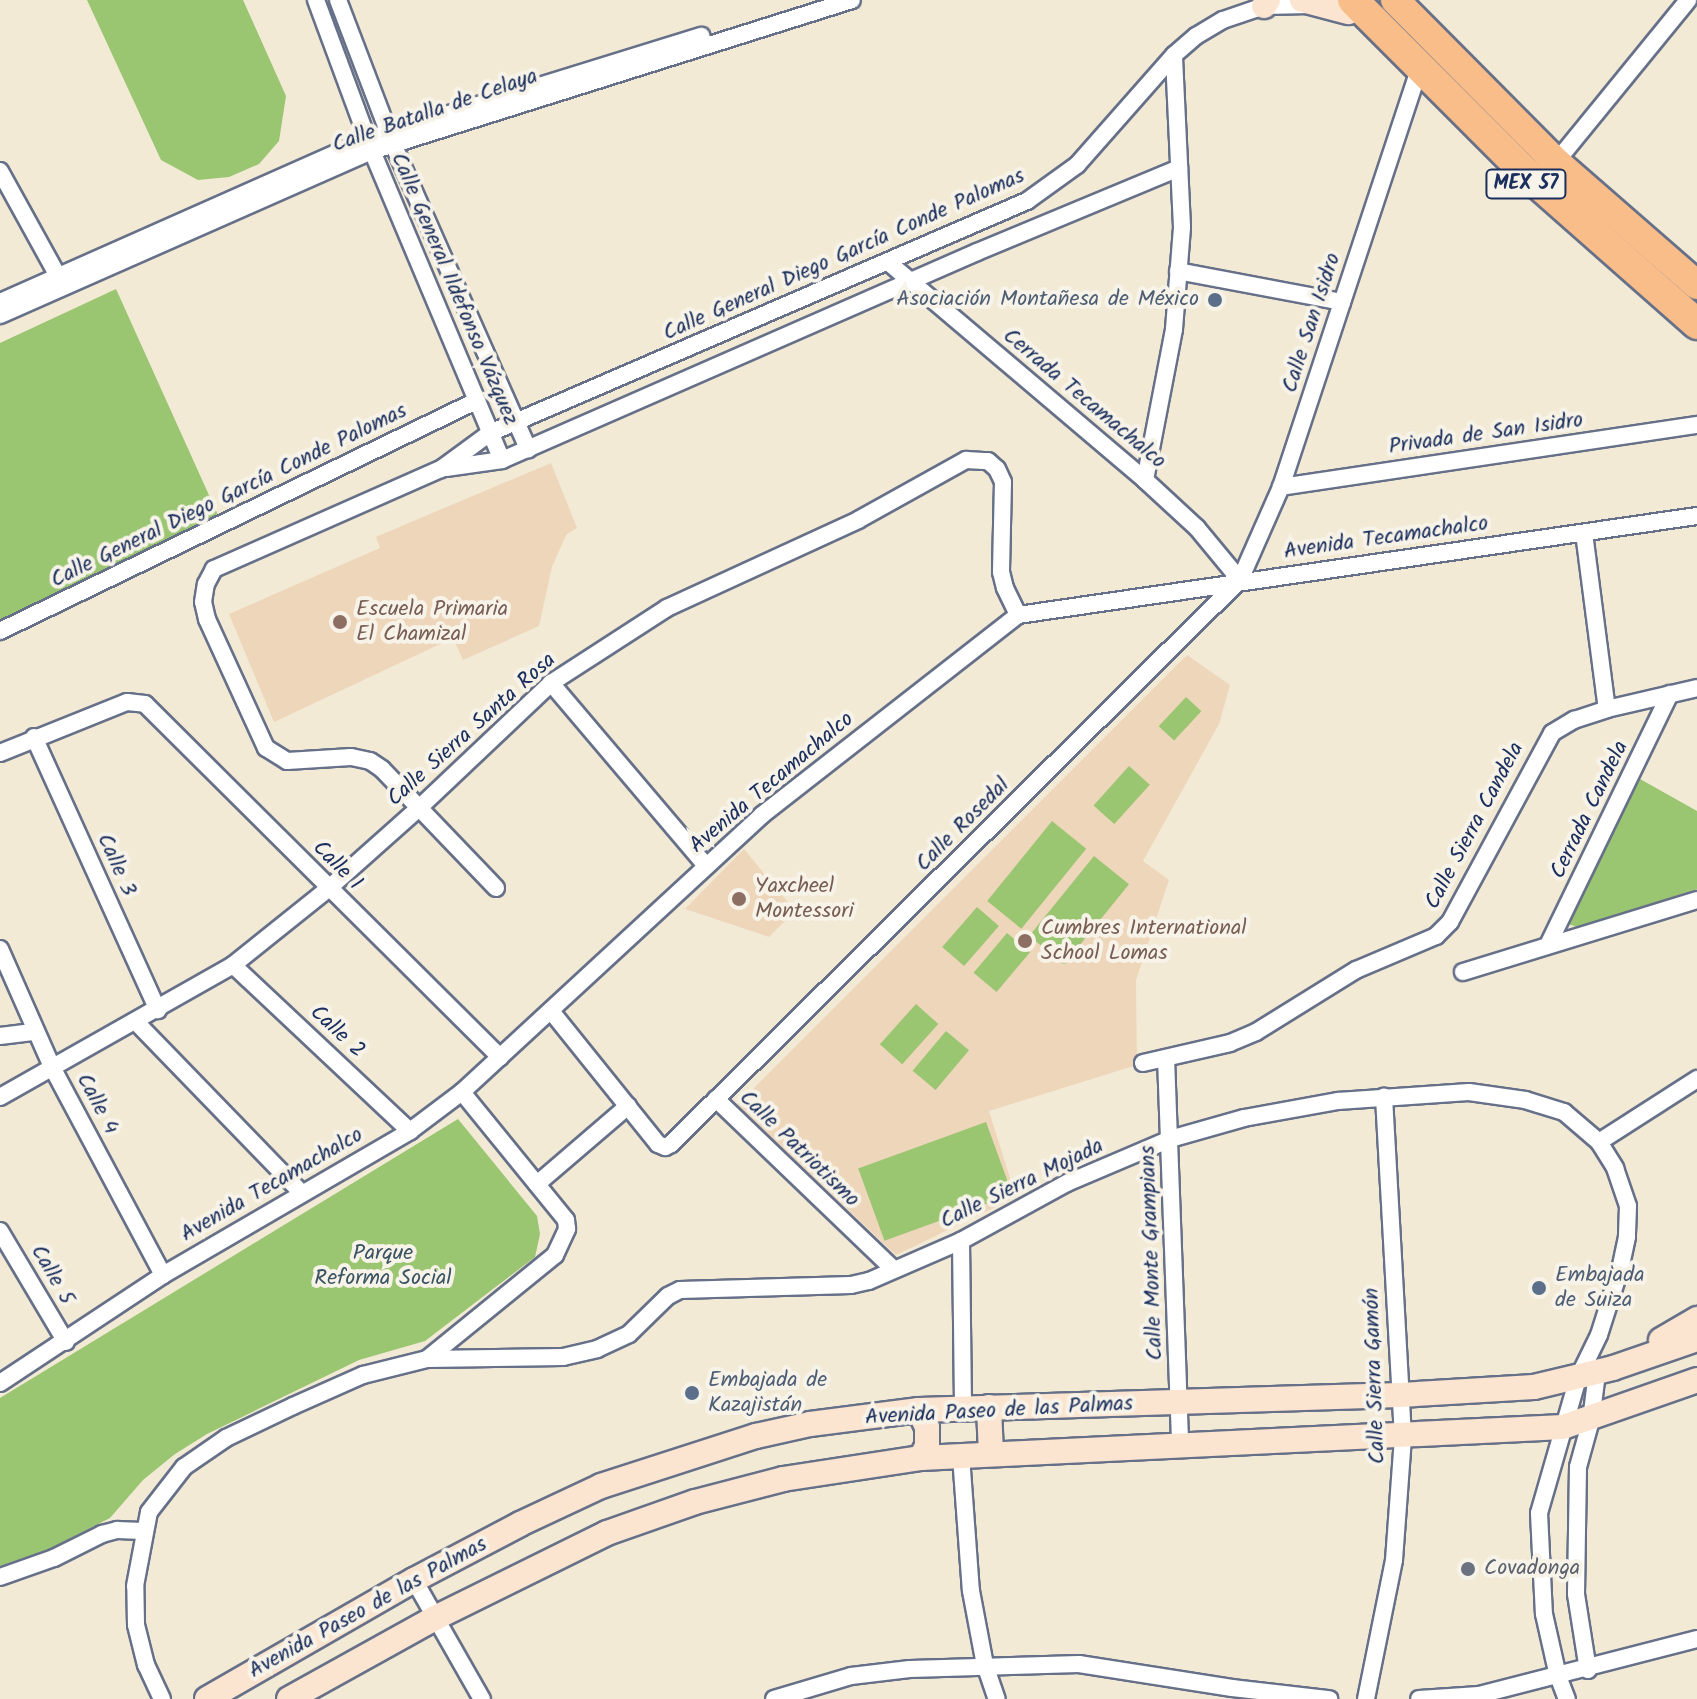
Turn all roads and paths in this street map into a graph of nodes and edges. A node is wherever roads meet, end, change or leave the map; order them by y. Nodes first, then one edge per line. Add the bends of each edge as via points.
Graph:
1 (316, 0) edge
2 (338, 0) edge
3 (817, 0) edge
4 (852, 0) edge
5 (1395, 0) edge
6 (1688, 0) edge
7 (1266, 3) edge
8 (1342, 5) edge
9 (1174, 55) junction
10 (1417, 75) junction
11 (391, 138) junction
12 (370, 145) junction
13 (1556, 162) junction
14 (1179, 168) junction
15 (0, 171) edge
16 (967, 227) junction
17 (977, 252) junction
18 (888, 262) junction
19 (1178, 271) junction
20 (58, 276) junction
21 (911, 282) junction
22 (1697, 285) edge
23 (1697, 298) edge
24 (0, 302) edge
25 (1342, 302) junction
26 (0, 315) edge
27 (1697, 324) edge
28 (1697, 334) edge
29 (476, 401) junction
30 (515, 422) junction
31 (1697, 425) edge
32 (490, 433) junction
33 (528, 449) junction
34 (502, 460) junction
35 (441, 469) junction
36 (1145, 480) junction
37 (1281, 487) junction
38 (1697, 516) edge
39 (1584, 533) junction
40 (1240, 580) junction
41 (1018, 615) junction
42 (0, 631) edge
43 (551, 683) junction
44 (1697, 688) edge
45 (1670, 694) junction
46 (1607, 709) junction
47 (34, 737) junction
48 (0, 753) edge
49 (419, 808) junction
50 (706, 866) junction
51 (496, 888) dead end
52 (328, 889) junction
53 (1697, 900) edge
54 (1548, 945) junction
55 (0, 949) edge
56 (233, 965) junction
57 (1463, 972) dead end
58 (158, 1010) junction
59 (551, 1011) junction
60 (136, 1022) junction
61 (35, 1032) junction
62 (0, 1036) edge
63 (500, 1057) junction
64 (1166, 1058) junction
65 (1143, 1063) dead end
66 (52, 1067) junction
67 (1697, 1079) edge
68 (462, 1092) junction
69 (0, 1097) edge
70 (1384, 1097) junction
71 (716, 1099) junction
72 (628, 1106) junction
73 (410, 1131) junction
74 (1170, 1139) junction
75 (1599, 1142) junction
76 (537, 1184) junction
77 (301, 1192) junction
78 (1, 1236) edge
79 (961, 1241) junction
80 (893, 1269) junction
81 (163, 1275) junction
82 (1697, 1319) edge
83 (1697, 1339) edge
84 (66, 1342) junction
85 (427, 1359) junction
86 (1596, 1373) junction
87 (1697, 1380) edge
88 (0, 1383) edge
89 (1400, 1395) junction
90 (1179, 1402) junction
91 (989, 1407) junction
92 (963, 1408) junction
93 (919, 1410) junction
94 (1591, 1420) junction
95 (1563, 1427) junction
96 (1403, 1437) junction
97 (1180, 1447) junction
98 (991, 1454) junction
99 (961, 1456) junction
100 (921, 1458) junction
101 (143, 1531) junction
102 (0, 1577) edge
103 (414, 1580) junction
104 (435, 1618) junction
105 (1697, 1639) edge
106 (985, 1665) junction
107 (1588, 1670) junction
108 (1558, 1676) junction
109 (800, 1695) edge
110 (162, 1699) edge
111 (207, 1699) edge
112 (289, 1699) edge
113 (482, 1699) edge
114 (774, 1699) edge
115 (997, 1699) edge
116 (1329, 1699) edge
117 (1366, 1699) edge
118 (1419, 1699) edge
119 (1567, 1699) edge

1 - 12 street, Calle General Ildefonso Vázquez
2 - 11 street, Calle General Ildefonso Vázquez
3 - 11 street, Calle Batalla de Celaya
4 - 11 street, Calle Batalla de Celaya
5 - 13 highway, MEX 57
6 - 13 street
7 - 8 street, Calle General Diego García Conde Palomas
7 - 9 street, Calle General Diego García Conde Palomas via 1223,20
8 - 10 highway, MEX 57
8 - 23 highway
8 - 27 highway
9 - 14 street
9 - 16 street, Calle General Diego García Conde Palomas via 1064,178
10 - 25 street, Calle San Isidro
10 - 28 highway, MEX 57 via 1539,196
11 - 12 street, Calle Batalla de Celaya
11 - 30 street, Calle General Ildefonso Vázquez
12 - 20 street, Calle Batalla de Celaya
12 - 26 street, Calle Batalla de Celaya
12 - 29 street, Calle General Ildefonso Vázquez
13 - 22 highway, MEX 57
14 - 17 street, Calle General Diego García Conde Palomas
14 - 19 street
15 - 20 street
16 - 17 street
16 - 18 street, Calle General Diego García Conde Palomas
17 - 21 street, Calle General Diego García Conde Palomas
18 - 21 street, Cerrada Tecamachalco
18 - 30 street, Calle General Diego García Conde Palomas
19 - 25 street
19 - 36 street via 1174,329
20 - 24 street, Calle Batalla de Celaya
21 - 33 street, Calle General Diego García Conde Palomas
21 - 36 street, Cerrada Tecamachalco
25 - 37 street, Calle San Isidro
29 - 32 street, Calle General Ildefonso Vázquez
29 - 42 street, Calle General Diego García Conde Palomas
30 - 32 street, Calle General Diego García Conde Palomas
30 - 33 street, Calle General Ildefonso Vázquez
31 - 37 street, Privada de San Isidro
32 - 34 street, Calle General Ildefonso Vázquez
32 - 35 street, Calle General Diego García Conde Palomas
33 - 34 street, Calle General Diego García Conde Palomas
34 - 35 street, Calle General Diego García Conde Palomas
35 - 49 street, Calle General Diego García Conde Palomas via 214,569 204,593 207,619 266,748 287,761 370,761
36 - 40 street, Cerrada Tecamachalco via 1197,528
37 - 40 street, Calle San Isidro
38 - 39 street, Avenida Tecamachalco
39 - 40 street, Avenida Tecamachalco
39 - 46 street
40 - 41 street, Avenida Tecamachalco
40 - 71 street, Calle Rosedal
41 - 43 street, Calle Sierra Santa Rosa via 1001,572 1003,482 997,469 976,458 858,520 667,608
41 - 50 street, Avenida Tecamachalco via 762,815
43 - 49 street, Calle Sierra Santa Rosa
43 - 50 street
44 - 45 street, Calle Sierra Candela
45 - 46 street, Calle Sierra Candela
45 - 54 street, Cerrada Candela
46 - 64 street, Calle Sierra Candela via 1574,720 1544,743 1445,929 1356,970 1256,1032
47 - 48 street
47 - 52 street, Calle 1 via 127,702 145,704
47 - 58 street, Calle 3
49 - 51 street
49 - 52 street, Calle Sierra Santa Rosa
50 - 59 street, Avenida Tecamachalco
52 - 56 street, Calle Sierra Santa Rosa
52 - 63 street, Calle 1
53 - 54 street
54 - 57 street
55 - 61 street, Calle 4
56 - 58 street, Calle Sierra Santa Rosa
56 - 73 street, Calle 2
58 - 60 street, Calle Sierra Santa Rosa
59 - 63 street, Avenida Tecamachalco
59 - 72 street, Calle Patriotismo
60 - 66 street, Calle Sierra Santa Rosa
60 - 77 street
61 - 62 street
61 - 66 street, Calle 4
63 - 68 street, Avenida Tecamachalco
64 - 65 street, Calle Sierra Candela
64 - 74 street, Calle Monte Grampians
66 - 69 street, Calle Sierra Santa Rosa
66 - 81 street, Calle 4
67 - 75 street
68 - 73 street, Avenida Tecamachalco
68 - 76 street
70 - 74 street, Calle Sierra Mojada via 1244,1118
70 - 75 street, Calle Sierra Mojada via 1469,1092 1525,1100 1564,1112
70 - 89 street, Calle Sierra Gamón
71 - 72 street, Calle Patriotismo via 665,1147
71 - 80 street, Calle Patriotismo
72 - 76 street
73 - 77 street, Avenida Tecamachalco
74 - 79 street, Calle Sierra Mojada via 1067,1183
74 - 90 street, Calle Monte Grampians
75 - 86 street, Calle Sierra Mojada via 1628,1206 1627,1237 1599,1335
76 - 85 street via 566,1220 565,1238 555,1255
77 - 81 street, Avenida Tecamachalco
78 - 84 street, Calle 5
79 - 80 street, Calle Sierra Mojada
79 - 92 street
80 - 85 street, Calle Sierra Mojada via 851,1285 680,1290 629,1334 563,1357
81 - 84 street, Avenida Tecamachalco
82 - 86 main road, Avenida Paseo de las Palmas
83 - 86 main road, Avenida Paseo de las Palmas
84 - 88 street, Avenida Tecamachalco
85 - 101 street, Calle Sierra Mojada via 363,1375 226,1438 184,1467 149,1512
86 - 89 main road, Avenida Paseo de las Palmas via 1534,1387
86 - 94 street, Calle Sierra Mojada
86 - 95 street, Calle Sierra Mojada
87 - 94 main road, Avenida Paseo de las Palmas
89 - 90 main road, Avenida Paseo de las Palmas
89 - 96 street, Calle Sierra Gamón
90 - 91 main road, Avenida Paseo de las Palmas
90 - 97 street, Calle Monte Grampians
91 - 92 main road, Avenida Paseo de las Palmas
91 - 98 main road
92 - 93 main road, Avenida Paseo de las Palmas
93 - 100 main road via 927,1427
93 - 103 main road, Avenida Paseo de las Palmas via 810,1424 678,1459 601,1486
94 - 95 main road, Avenida Paseo de las Palmas
94 - 107 street, Calle Sierra Mojada via 1578,1467 1576,1594
95 - 96 main road, Avenida Paseo de las Palmas
95 - 108 street, Calle Sierra Mojada via 1539,1513 1544,1614
96 - 97 main road, Avenida Paseo de las Palmas
96 - 117 street, Calle Sierra Gamón via 1394,1560
97 - 98 main road, Avenida Paseo de las Palmas
98 - 99 main road, Avenida Paseo de las Palmas
99 - 100 main road, Avenida Paseo de las Palmas
99 - 106 street via 971,1591
100 - 104 main road, Avenida Paseo de las Palmas via 795,1476 695,1502 607,1533
101 - 102 street via 102,1534
101 - 110 street, Calle Sierra Mojada via 136,1625
103 - 104 street
103 - 111 main road, Avenida Paseo de las Palmas
104 - 112 main road, Avenida Paseo de las Palmas
104 - 113 street
105 - 107 street
106 - 109 street via 851,1676
106 - 115 street
106 - 116 street via 1079,1664
107 - 108 street
108 - 118 street via 1479,1695
108 - 119 street, Calle Sierra Mojada
109 - 114 street

